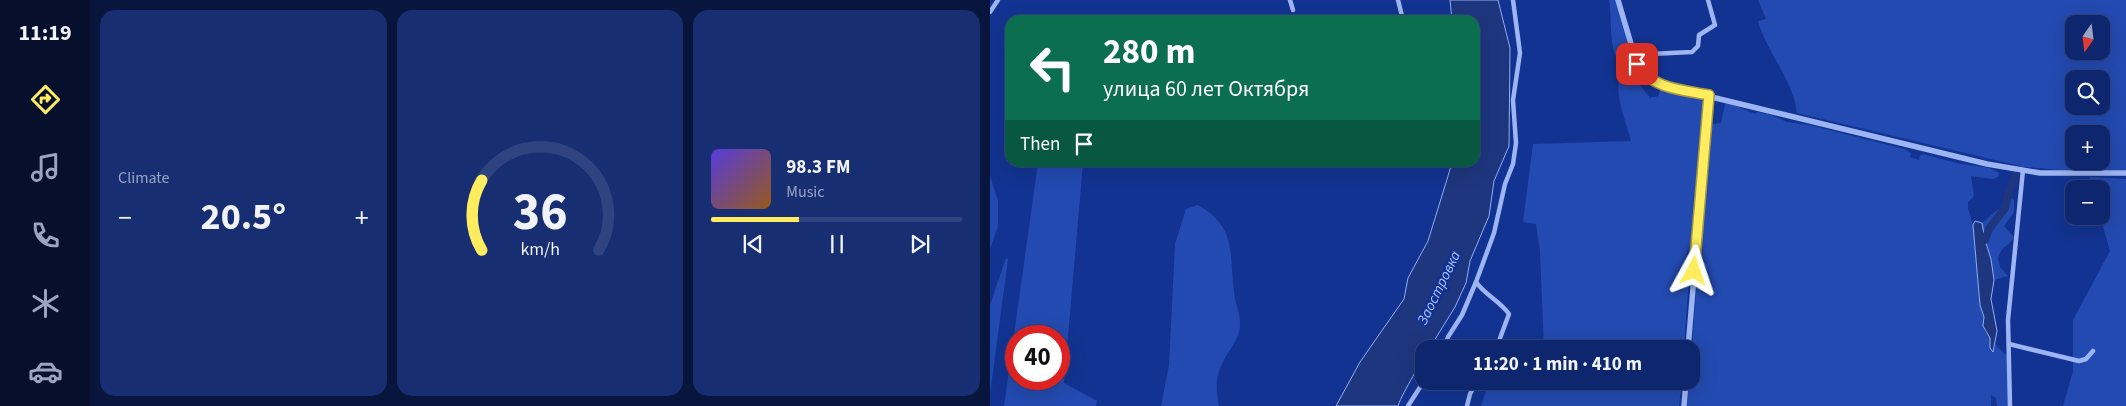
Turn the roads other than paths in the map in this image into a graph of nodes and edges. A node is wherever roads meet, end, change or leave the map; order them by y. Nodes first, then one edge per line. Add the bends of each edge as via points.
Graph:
1 (998, 0) edge
2 (1290, 0) edge
3 (1398, 0) edge
4 (1513, 0) edge
5 (1618, 0) edge
6 (1708, 0) edge
7 (1293, 10) dead end
8 (990, 12) edge
9 (1402, 15) edge
10 (1637, 64) junction
11 (1709, 95) junction
12 (2023, 170) junction
13 (2126, 173) edge
14 (1476, 282) junction
15 (1447, 340) edge
16 (1499, 340) edge
17 (1689, 340) edge
18 (2009, 344) junction
19 (2093, 351) dead end
20 (1418, 390) edge
21 (1472, 390) edge
22 (1685, 390) edge
23 (1408, 406) edge
24 (1467, 406) edge
25 (1684, 406) edge
26 (2010, 406) edge

1 - 8 street
2 - 7 street
3 - 9 street
4 - 14 street via 1520,53 1513,100 1516,143 1494,233
5 - 10 street
6 - 10 street via 1715,25 1699,35 1698,46 1692,52 1650,54
10 - 11 street via 1653,82
11 - 12 street via 1947,155
11 - 17 street
12 - 13 street
12 - 18 street via 2008,320
14 - 15 street via 1462,316
14 - 16 street via 1509,314
18 - 19 street via 2079,361
18 - 26 street
20 - 23 street
21 - 24 street
22 - 25 street

